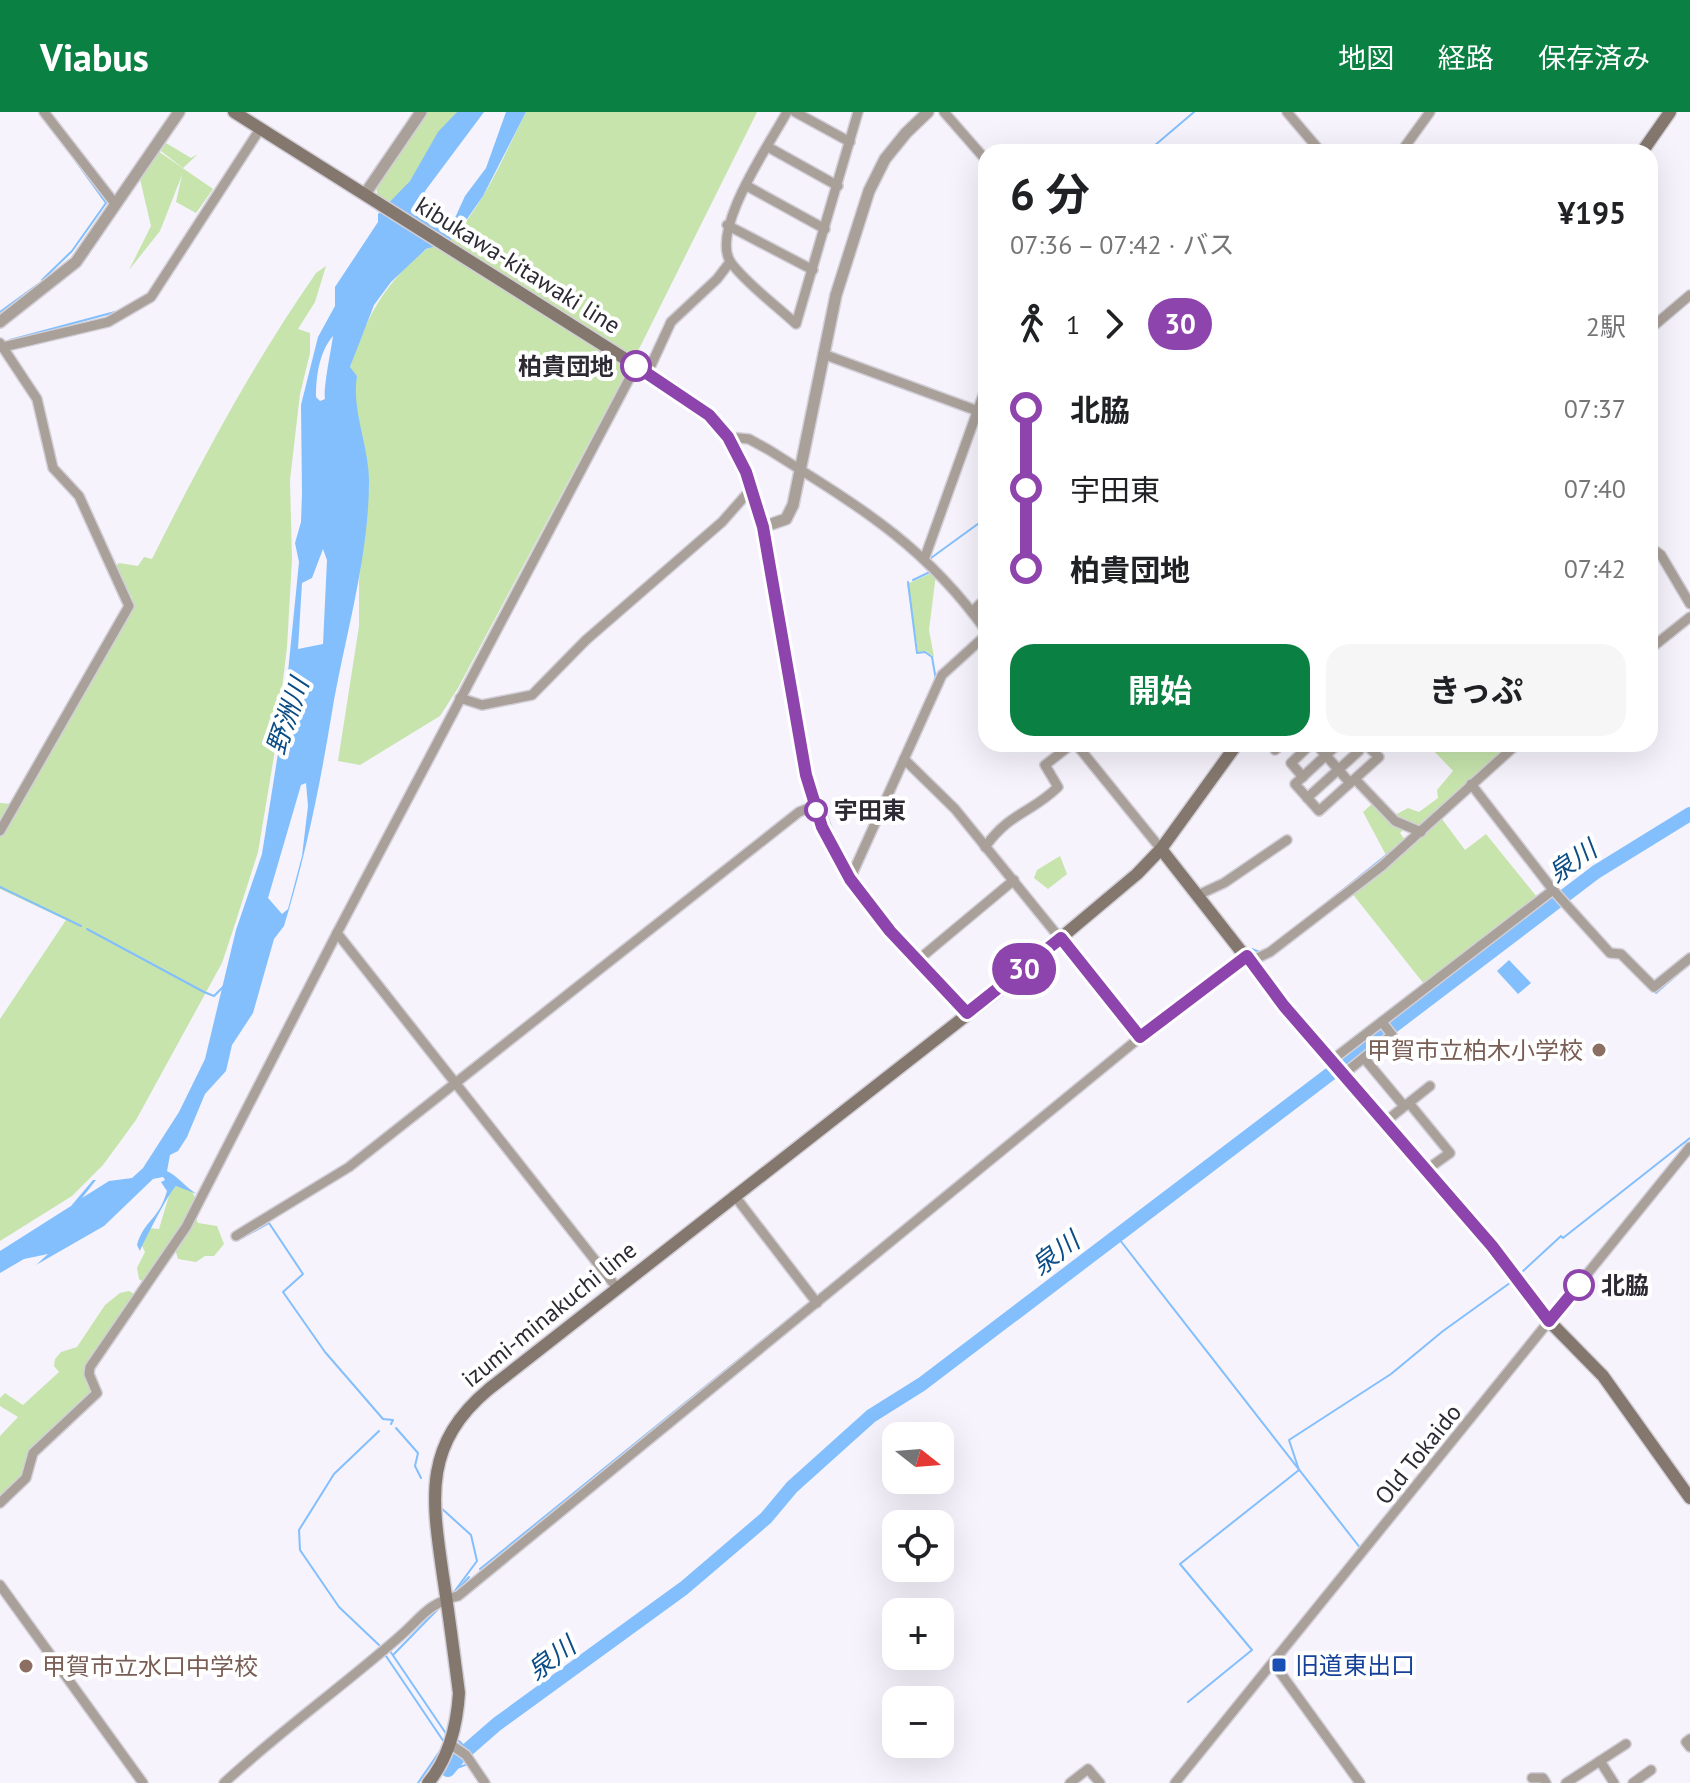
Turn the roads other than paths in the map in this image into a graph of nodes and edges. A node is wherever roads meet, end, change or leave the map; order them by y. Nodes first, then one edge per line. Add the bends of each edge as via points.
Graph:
1 (44, 112) edge
2 (179, 112) edge
3 (234, 112) edge
4 (421, 112) edge
5 (787, 112) edge
6 (795, 112) edge
7 (858, 112) edge
8 (928, 112) edge
9 (944, 112) edge
10 (1287, 112) edge
11 (1430, 112) edge
12 (1670, 112) edge
13 (260, 129) junction
14 (850, 142) junction
15 (1314, 144) edge
16 (1407, 144) edge
17 (1648, 144) edge
18 (768, 147) junction
19 (978, 151) edge
20 (747, 186) junction
21 (838, 186) junction
22 (369, 197) junction
23 (116, 205) junction
24 (727, 225) junction
25 (825, 229) junction
26 (730, 262) junction
27 (813, 270) junction
28 (1690, 295) edge
29 (0, 322) edge
30 (1658, 322) edge
31 (1, 345) edge
32 (823, 354) junction
33 (642, 370) junction
34 (978, 411) edge
35 (978, 422) edge
36 (728, 437) junction
37 (800, 470) junction
38 (752, 488) junction
39 (763, 527) junction
40 (1658, 553) edge
41 (925, 557) junction
42 (1690, 604) edge
43 (978, 606) edge
44 (972, 612) junction
45 (1690, 617) edge
46 (978, 621) edge
47 (978, 641) edge
48 (1658, 643) edge
49 (460, 698) junction
50 (1063, 752) edge
51 (1081, 752) edge
52 (1231, 752) edge
53 (1304, 752) edge
54 (1322, 752) edge
55 (1330, 752) edge
56 (1357, 752) edge
57 (1370, 752) edge
58 (1508, 752) edge
59 (1326, 756) junction
60 (904, 759) junction
61 (1338, 769) junction
62 (1303, 777) junction
63 (1352, 781) junction
64 (1471, 784) junction
65 (1307, 798) junction
66 (814, 806) junction
67 (0, 831) edge
68 (1421, 832) junction
69 (1287, 840) dead end
70 (985, 847) junction
71 (1161, 849) junction
72 (850, 879) junction
73 (1014, 880) junction
74 (1555, 892) junction
75 (1198, 895) junction
76 (337, 933) junction
77 (1061, 938) junction
78 (1690, 958) edge
79 (1249, 959) junction
80 (918, 960) junction
81 (967, 1013) junction
82 (1382, 1022) junction
83 (1140, 1037) junction
84 (1364, 1058) junction
85 (1332, 1060) junction
86 (1345, 1073) junction
87 (455, 1083) junction
88 (1430, 1086) dead end
89 (1406, 1105) junction
90 (1386, 1121) junction
91 (1690, 1147) edge
92 (1426, 1170) junction
93 (734, 1195) junction
94 (236, 1236) dead end
95 (617, 1288) junction
96 (817, 1303) junction
97 (1549, 1321) junction
98 (1690, 1498) edge
99 (0, 1503) edge
100 (0, 1585) edge
101 (447, 1599) junction
102 (1274, 1664) junction
103 (1690, 1739) edge
104 (450, 1744) junction
105 (1626, 1744) dead end
106 (1690, 1747) edge
107 (1600, 1761) junction
108 (1651, 1770) dead end
109 (1532, 1778) dead end
110 (143, 1783) edge
111 (224, 1783) edge
112 (428, 1783) edge
113 (485, 1783) edge
114 (1070, 1783) edge
115 (1100, 1783) edge
116 (1175, 1783) edge
117 (1360, 1783) edge
118 (1546, 1783) edge
119 (1566, 1783) edge
120 (1614, 1783) edge
121 (1633, 1783) edge

1 - 23 street
2 - 23 street
3 - 13 main road, kibukawa-kitawaki line
4 - 22 street
5 - 18 street
6 - 14 street
7 - 14 street
8 - 32 street via 885,159 869,191
9 - 19 street
10 - 15 street
11 - 16 street
12 - 17 main road
13 - 22 main road, kibukawa-kitawaki line
13 - 31 street via 151,297 108,322
14 - 21 street
18 - 20 street
18 - 21 street
20 - 24 street
20 - 25 street
21 - 25 street
22 - 33 main road, kibukawa-kitawaki line
23 - 29 street via 76,262
24 - 26 street
24 - 27 street
25 - 27 street
26 - 27 street via 796,324
26 - 33 street via 671,322
28 - 30 street
31 - 67 street via 37,399 53,468 79,496 129,606
32 - 34 street
32 - 37 street
33 - 36 main road, kibukawa-kitawaki line via 698,406
33 - 49 street
35 - 41 street
36 - 37 street via 749,439
36 - 38 main road, kibukawa-kitawaki line
37 - 39 street via 786,519
37 - 41 street
38 - 39 main road, kibukawa-kitawaki line
38 - 49 street via 722,522 586,640 532,695 482,705
39 - 66 main road, kibukawa-kitawaki line
40 - 42 street
41 - 44 street
43 - 44 street
44 - 46 street
45 - 48 street
47 - 60 street via 942,675
49 - 76 street
50 - 70 street via 1045,765 1058,787 1001,825
51 - 71 street
52 - 71 main road
53 - 62 street via 1291,763
54 - 59 street
55 - 59 street
56 - 61 street
57 - 63 street via 1379,757
58 - 64 street
59 - 61 street
59 - 62 street
60 - 70 street via 932,783
60 - 72 street
61 - 63 street
61 - 65 street
62 - 65 street via 1295,784
63 - 65 street via 1319,811
63 - 68 street via 1395,821
64 - 68 street
64 - 74 street
66 - 72 main road, kibukawa-kitawaki line
66 - 87 street via 799,812
68 - 79 street via 1270,952
69 - 75 street
70 - 73 street
71 - 75 main road
71 - 77 main road
72 - 80 main road, kibukawa-kitawaki line
73 - 77 street
73 - 80 street
74 - 78 street via 1610,953 1621,954 1654,987
74 - 82 street
75 - 79 main road
76 - 87 street
76 - 99 street via 186,1227 90,1367 97,1393 33,1453 26,1478
77 - 81 main road
77 - 83 street
79 - 83 street
79 - 85 main road
80 - 81 main road, kibukawa-kitawaki line
81 - 93 main road, izumi-minakuchi line
82 - 84 street via 1392,1035
82 - 85 street
83 - 96 street
84 - 86 street
84 - 89 street
85 - 86 main road
86 - 90 main road
87 - 94 street via 349,1167
87 - 95 street
88 - 89 street
89 - 90 street
89 - 92 street via 1450,1153
90 - 92 main road
91 - 97 street, Old Tokaido
92 - 97 main road
93 - 95 main road, izumi-minakuchi line
93 - 96 street
95 - 101 main road, izumi-minakuchi line via 470,1405 448,1436 434,1484
96 - 101 street via 458,1596
97 - 98 main road via 1603,1376
97 - 102 street, Old Tokaido
100 - 110 street
101 - 104 main road, izumi-minakuchi line via 459,1693
101 - 111 street via 436,1602
102 - 116 street, Old Tokaido
102 - 117 street
103 - 106 street
104 - 112 main road, izumi-minakuchi line
104 - 113 street via 466,1755
105 - 107 street
107 - 119 street
107 - 120 street
108 - 121 street
109 - 118 street
114 - 115 street via 1088,1769

